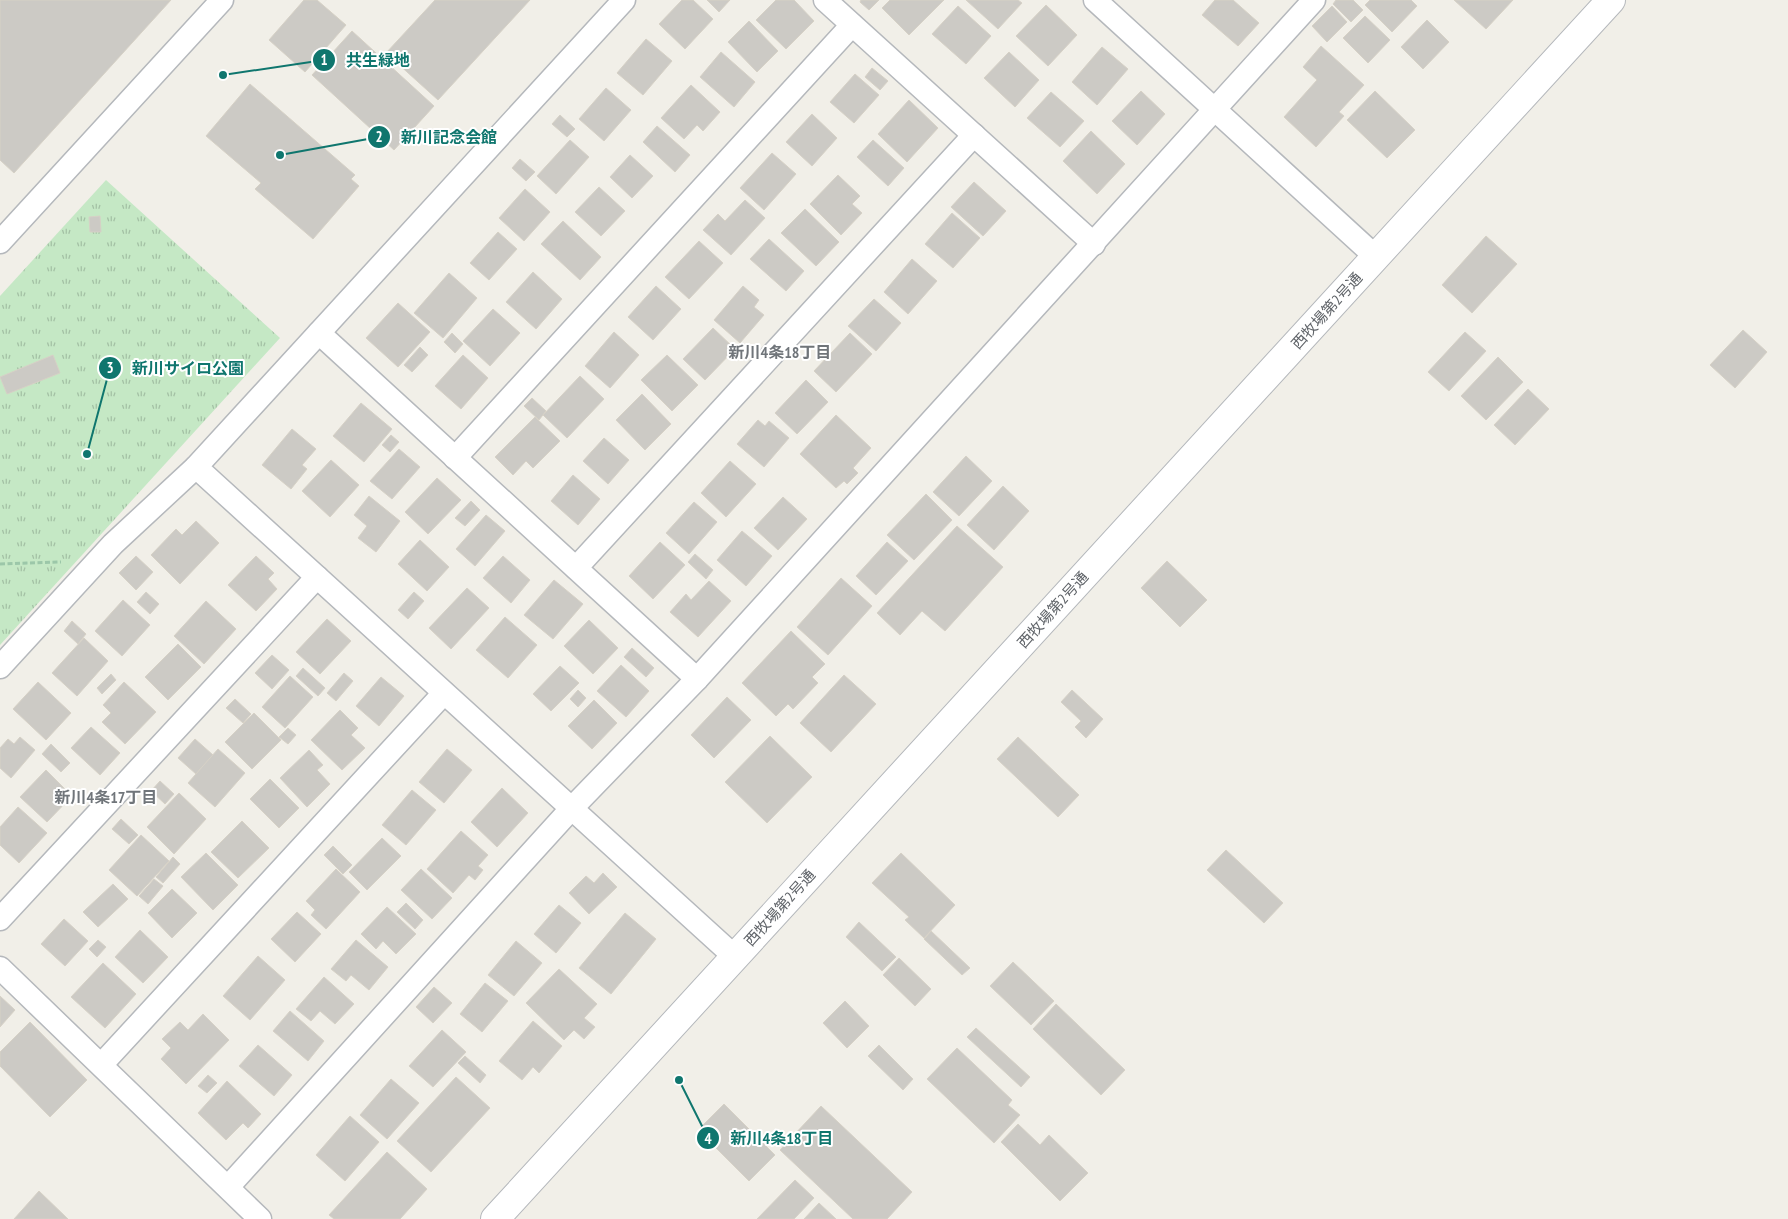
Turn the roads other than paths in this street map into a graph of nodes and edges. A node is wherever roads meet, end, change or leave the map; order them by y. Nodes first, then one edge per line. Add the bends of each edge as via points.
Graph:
1 (222, 0) edge
2 (624, 0) edge
3 (825, 0) edge
4 (1094, 0) edge
5 (1314, 0) edge
6 (1611, 0) edge
7 (852, 25) junction
8 (1213, 108) junction
9 (974, 135) junction
10 (0, 242) edge
11 (1094, 244) junction
12 (1376, 257) junction
13 (319, 333) junction
14 (455, 458) junction
15 (196, 467) junction
16 (576, 568) junction
17 (316, 576) junction
18 (0, 667) edge
19 (697, 679) junction
20 (444, 693) junction
21 (571, 809) junction
22 (0, 919) edge
23 (735, 957) junction
24 (0, 968) edge
25 (102, 1064) junction
26 (228, 1187) junction
27 (260, 1219) edge
28 (495, 1219) edge

1 - 10 street
2 - 13 street
3 - 7 street
4 - 8 street
5 - 8 street
6 - 12 street, 西牧場第2号通
7 - 9 street
7 - 14 street
8 - 11 street
8 - 12 street
9 - 11 street
9 - 16 street
11 - 19 street
12 - 23 street, 西牧場第2号通
13 - 14 street
13 - 15 street
14 - 16 street
15 - 17 street
15 - 18 street via 113,544
16 - 19 street
17 - 20 street
17 - 22 street
19 - 21 street
20 - 21 street
20 - 25 street
21 - 23 street
21 - 26 street
23 - 28 street, 西牧場第2号通
24 - 25 street
25 - 26 street
26 - 27 street

